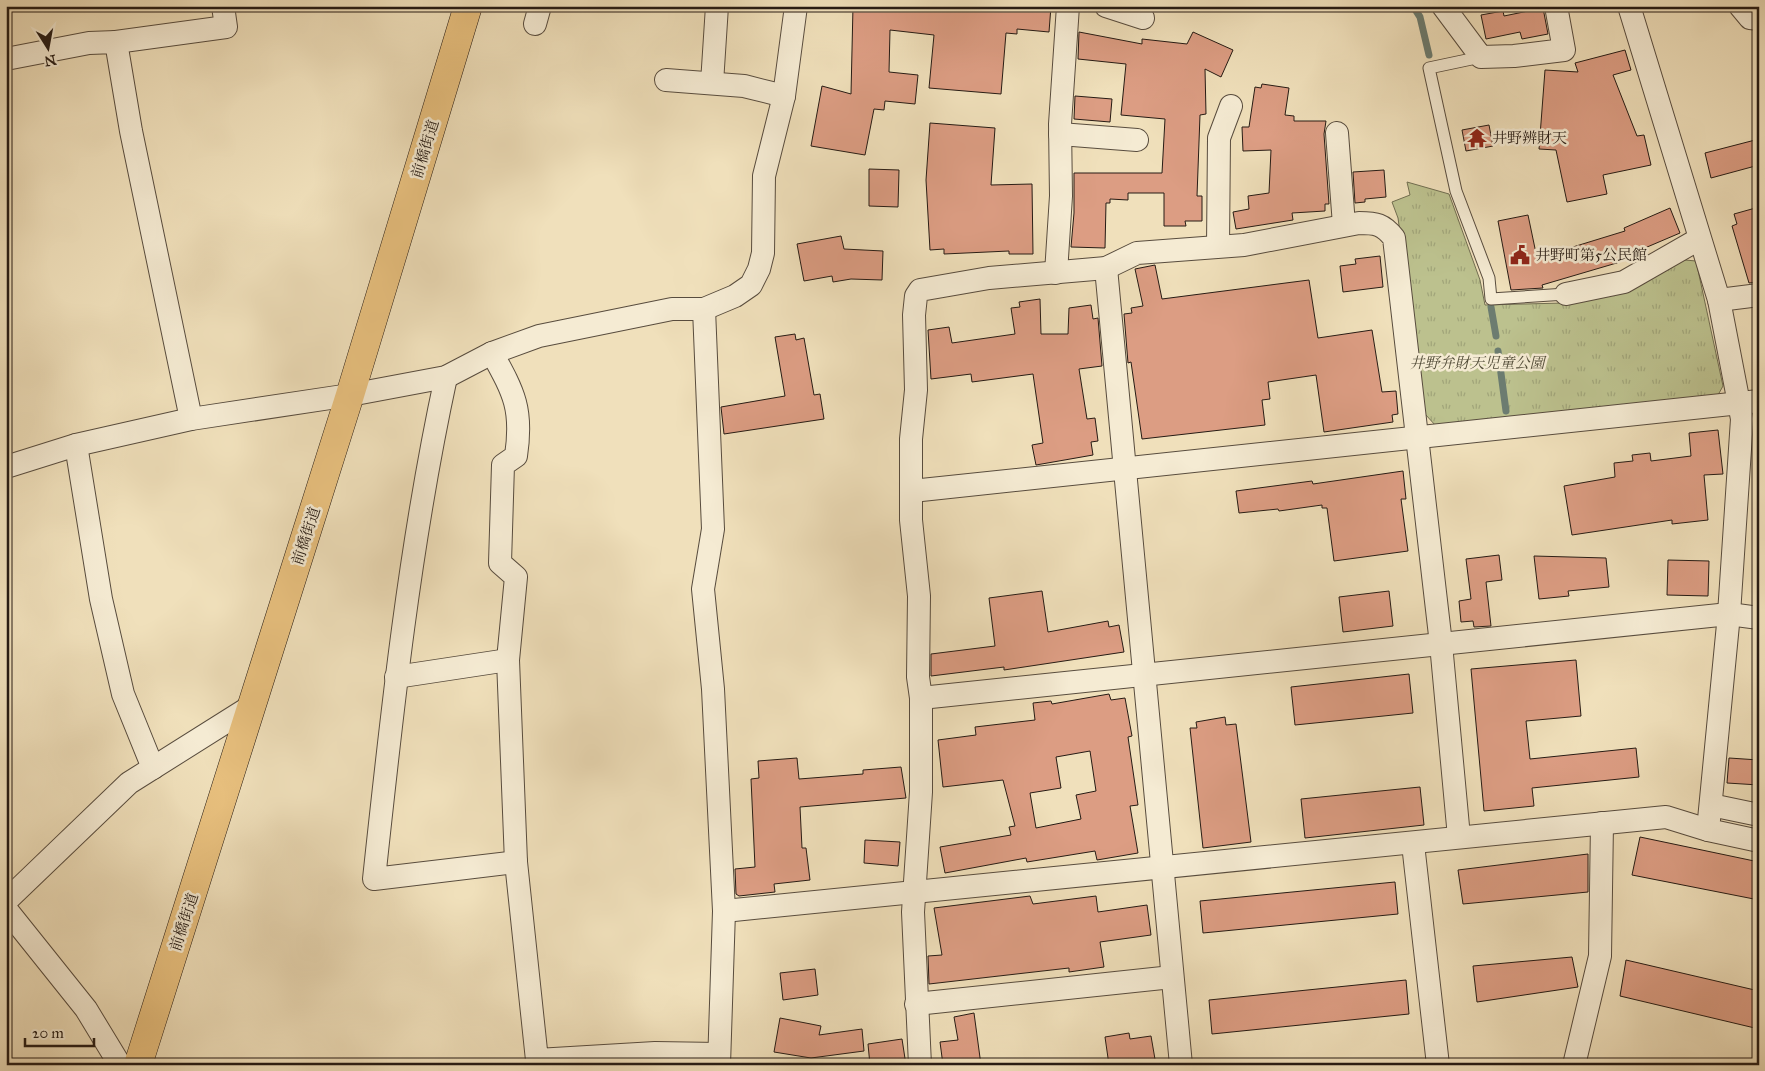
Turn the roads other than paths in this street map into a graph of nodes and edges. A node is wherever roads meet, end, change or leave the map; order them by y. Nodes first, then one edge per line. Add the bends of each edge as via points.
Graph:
1 (223, 6) edge
2 (468, 6) edge
3 (717, 6) edge
4 (796, 6) edge
5 (1068, 6) edge
6 (1106, 6) edge
7 (1443, 6) edge
8 (1556, 6) edge
9 (1629, 6) edge
10 (1740, 6) edge
11 (1143, 18) dead end
12 (1759, 19) edge
13 (116, 42) junction
14 (1481, 57) junction
15 (6, 59) edge
16 (666, 80) dead end
17 (712, 82) junction
18 (784, 96) junction
19 (1231, 106) dead end
20 (1336, 133) dead end
21 (1060, 134) junction
22 (1137, 140) dead end
23 (1344, 225) junction
24 (1699, 239) junction
25 (1218, 246) junction
26 (1106, 268) junction
27 (1056, 273) junction
28 (1566, 294) joint
29 (1759, 296) edge
30 (1719, 300) junction
31 (704, 309) junction
32 (492, 353) junction
33 (446, 377) junction
34 (350, 395) junction
35 (1749, 402) edge
36 (191, 419) junction
37 (1416, 437) junction
38 (76, 445) junction
39 (6, 467) edge
40 (1124, 468) junction
41 (912, 491) junction
42 (1728, 614) junction
43 (1759, 618) edge
44 (1440, 644) junction
45 (508, 660) junction
46 (1144, 675) junction
47 (396, 677) junction
48 (921, 698) junction
49 (252, 704) junction
50 (153, 768) junction
51 (1711, 805) junction
52 (1759, 815) edge
53 (1602, 823) junction
54 (1708, 830) junction
55 (1459, 837) junction
56 (1759, 841) edge
57 (1413, 844) junction
58 (516, 862) junction
59 (1162, 867) junction
60 (913, 894) junction
61 (6, 901) edge
62 (6, 909) edge
63 (724, 911) junction
64 (1172, 977) junction
65 (916, 1004) junction
66 (719, 1059) edge
67 (120, 1065) edge
68 (138, 1065) edge
69 (920, 1065) edge
70 (1180, 1065) edge
71 (1438, 1065) edge
72 (1574, 1065) edge

1 - 13 street via 226,27
2 - 34 main road, 前橋街道
3 - 17 street
4 - 18 street
5 - 21 street
6 - 11 street
7 - 14 street
8 - 14 street via 1564,50
9 - 24 street
10 - 12 street via 1750,18
13 - 15 street via 89,43
13 - 36 street via 131,131
14 - 28 lane via 1430,68 1456,191 1488,278 1491,299
16 - 17 street
17 - 18 street
18 - 31 street via 764,176 760,269 751,285 735,296
19 - 25 street via 1219,138
20 - 23 street
21 - 22 street
21 - 27 street via 1061,196
23 - 25 street via 1244,245
23 - 37 street via 1372,223 1385,227 1394,238
24 - 28 street via 1624,282
24 - 30 street
25 - 26 street via 1137,253
26 - 27 street
26 - 40 street
27 - 41 street via 989,278 920,290 916,296
29 - 30 street
30 - 35 street
31 - 32 street via 672,309 549,334
31 - 63 street via 713,529 703,589 714,698
32 - 33 street
32 - 45 street via 513,391 520,428 516,456 503,465 500,563 516,577
33 - 34 street
33 - 47 street via 427,464
34 - 36 street
34 - 49 main road, 前橋街道
35 - 37 street
35 - 42 street via 1742,419
36 - 38 street
37 - 40 street
37 - 44 street
38 - 39 street
38 - 50 street via 101,600 123,694
40 - 41 street
40 - 46 street
41 - 48 street
42 - 43 street
42 - 44 street
42 - 51 street
44 - 46 street
44 - 55 street
45 - 47 street
45 - 58 street
46 - 48 street
46 - 59 street
47 - 58 street via 374,879
48 - 60 street via 921,792
49 - 50 street
49 - 68 main road, 前橋街道
50 - 61 street via 128,784
51 - 52 street
51 - 54 street
53 - 54 street via 1666,817
53 - 55 street
53 - 72 street via 1600,956
54 - 56 street
55 - 57 street
57 - 59 street
57 - 71 street
58 - 66 street via 537,1060 654,1053
59 - 60 street
59 - 64 street
60 - 63 street
60 - 65 street
62 - 67 street via 86,1009
63 - 66 street
64 - 65 street
64 - 70 street
65 - 69 street

